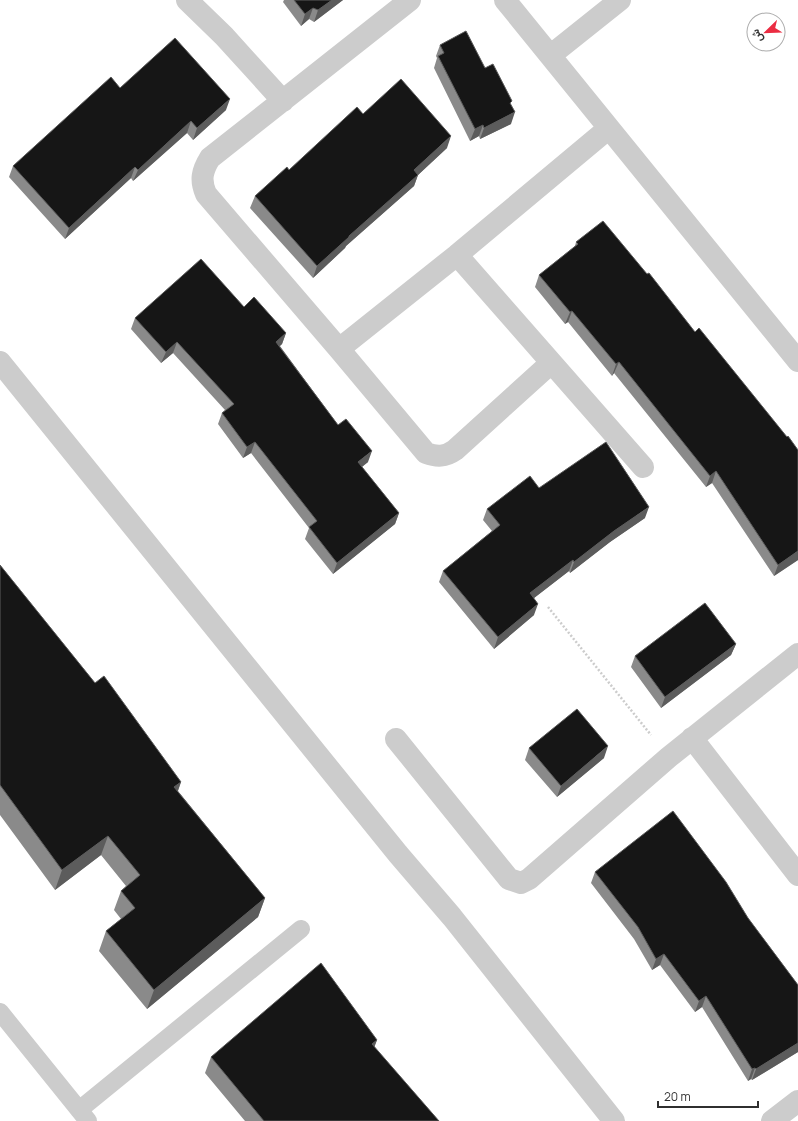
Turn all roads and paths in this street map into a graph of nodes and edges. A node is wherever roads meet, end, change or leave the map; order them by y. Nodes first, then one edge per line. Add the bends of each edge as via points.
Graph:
1 (187, 0) edge
2 (410, 0) edge
3 (505, 0) edge
4 (620, 0) edge
5 (551, 55) junction
6 (283, 101) junction
7 (609, 128) junction
8 (457, 255) junction
9 (339, 349) junction
10 (798, 361) edge
11 (0, 362) edge
12 (552, 363) junction
13 (643, 467) dead end
14 (548, 607) dead end
15 (798, 654) edge
16 (692, 738) junction
17 (396, 739) dead end
18 (669, 757) junction
19 (798, 875) edge
20 (301, 929) dead end
21 (0, 1012) edge
22 (798, 1101) edge
23 (83, 1116) edge
24 (614, 1121) edge
25 (772, 1121) edge

1 - 6 street via 224,36
2 - 6 street
3 - 5 street
4 - 5 street
5 - 7 street
6 - 9 street via 210,158 204,166 202,185 206,194
7 - 8 street
7 - 10 street
8 - 9 street
8 - 12 street
9 - 12 street via 426,453 433,456 449,454 455,450
11 - 24 street via 393,848 452,917
12 - 13 street
14 - 18 path
15 - 16 street
16 - 18 street
16 - 19 street
17 - 18 street via 509,879 521,883 529,879
20 - 23 lane
21 - 23 lane
22 - 25 street

